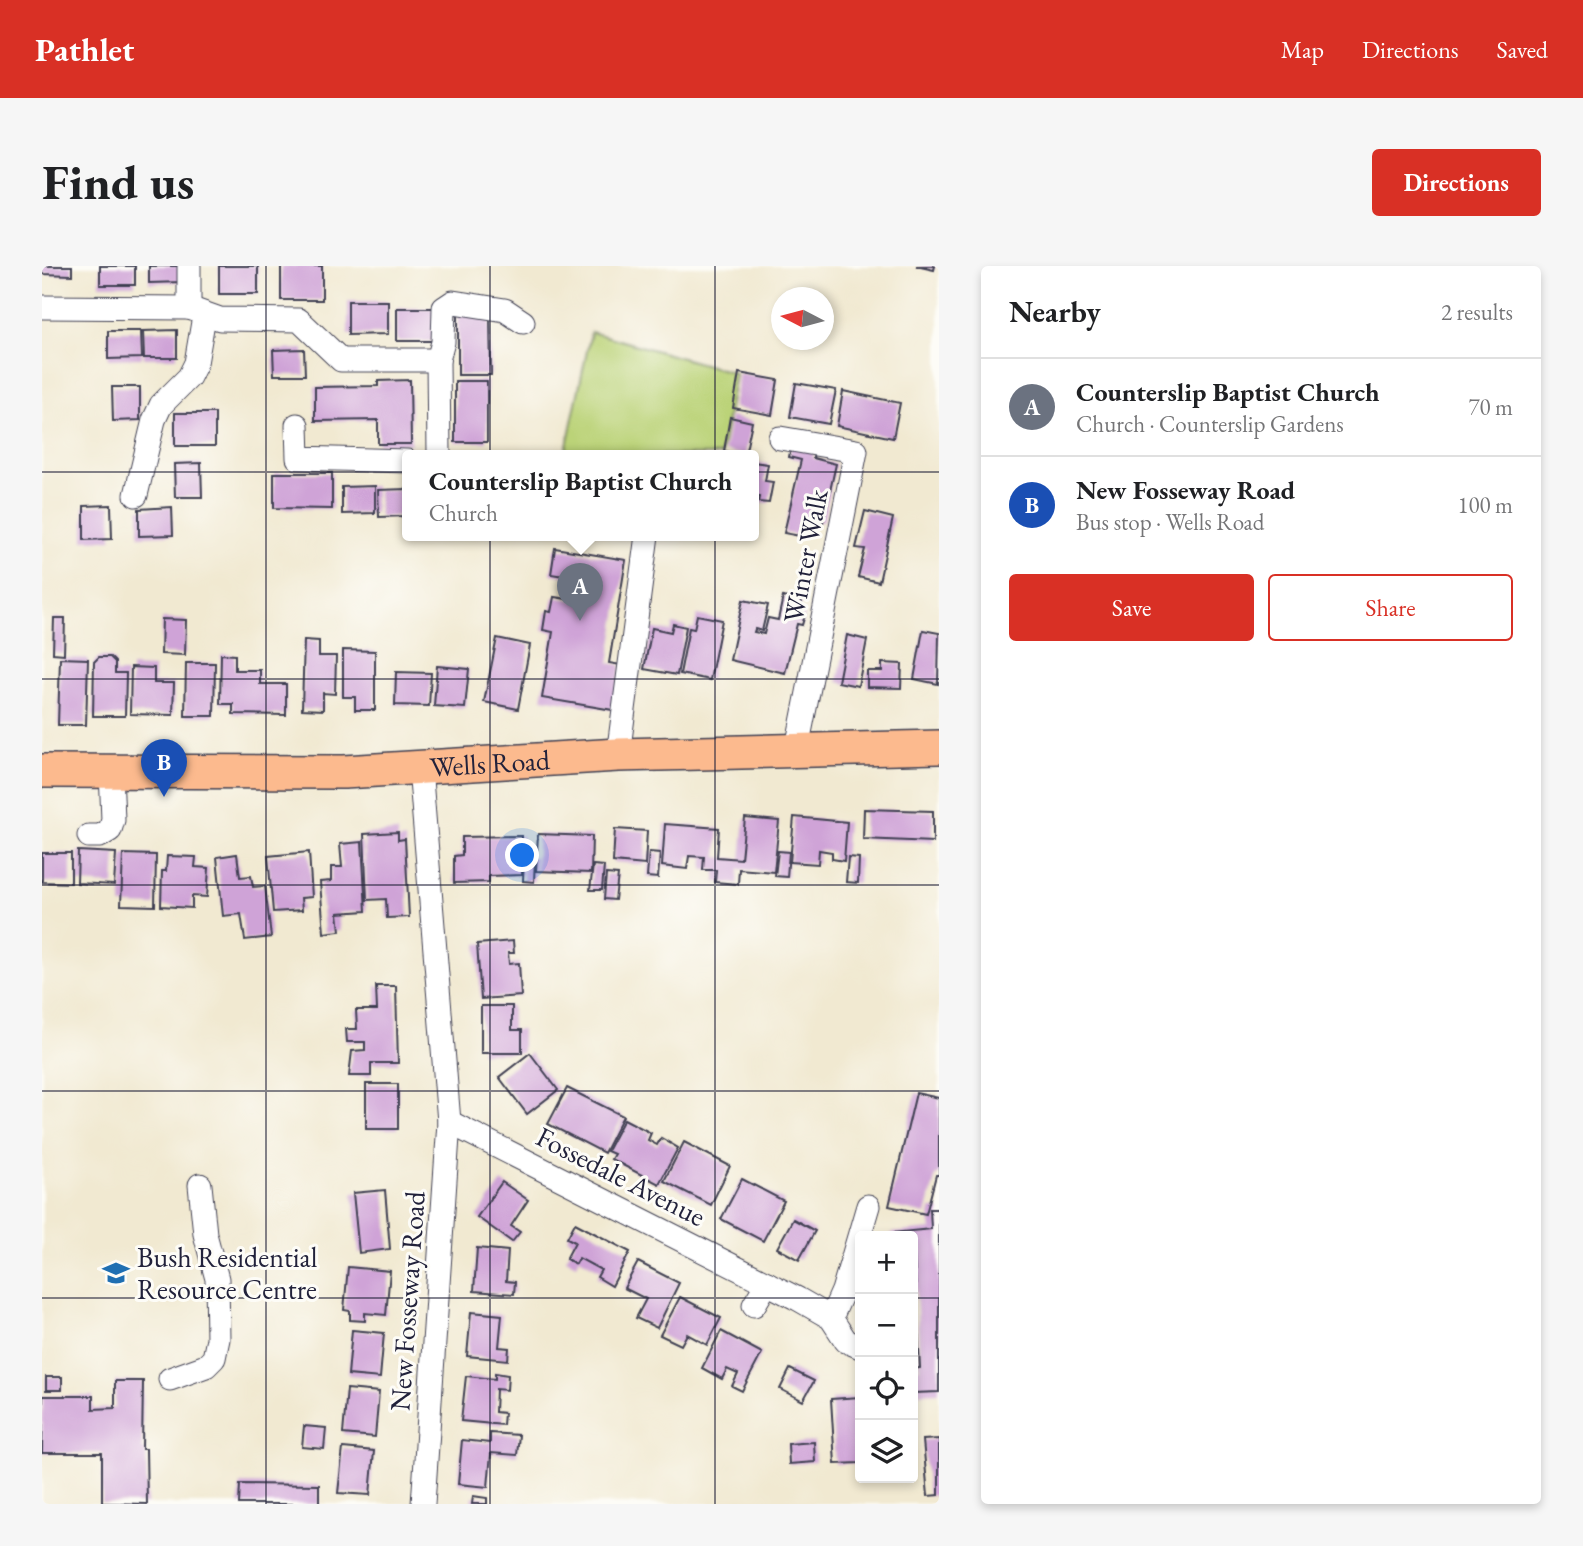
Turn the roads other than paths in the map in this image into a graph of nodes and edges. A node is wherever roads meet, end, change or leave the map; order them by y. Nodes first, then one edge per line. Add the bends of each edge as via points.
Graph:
1 (189, 266) edge
2 (42, 307) edge
3 (197, 312) junction
4 (523, 322) dead end
5 (438, 360) junction
6 (297, 425) dead end
7 (780, 438) dead end
8 (439, 450) edge
9 (402, 461) edge
10 (136, 495) dead end
11 (646, 541) edge
12 (939, 747) edge
13 (797, 748) junction
14 (618, 755) junction
15 (420, 767) junction
16 (42, 771) edge
17 (111, 772) junction
18 (89, 836) dead end
19 (449, 1122) junction
20 (200, 1185) dead end
21 (868, 1206) dead end
22 (767, 1283) junction
23 (754, 1306) dead end
24 (831, 1318) junction
25 (855, 1345) edge
26 (170, 1379) dead end
27 (423, 1504) edge

1 - 3 street
2 - 3 street
3 - 5 street via 299,320 341,360
3 - 10 street via 195,363 154,420
4 - 5 street via 505,310 453,302 444,308
5 - 8 street
6 - 9 street via 298,458
7 - 13 street, Winter Walk via 856,451
11 - 14 street
12 - 13 highway, Wells Road
13 - 14 highway, Wells Road
14 - 15 highway, Wells Road
15 - 17 highway, Wells Road via 257,774
15 - 19 street, New Fosseway Road
16 - 17 highway, Wells Road
17 - 18 street via 110,830
19 - 22 street, Fossedale Avenue
19 - 27 street, New Fosseway Road
20 - 26 street via 205,1234 218,1279 218,1339 214,1358 206,1366
21 - 24 street
22 - 23 street
22 - 24 street, Fossedale Avenue
24 - 25 street, Fossedale Avenue via 846,1341

